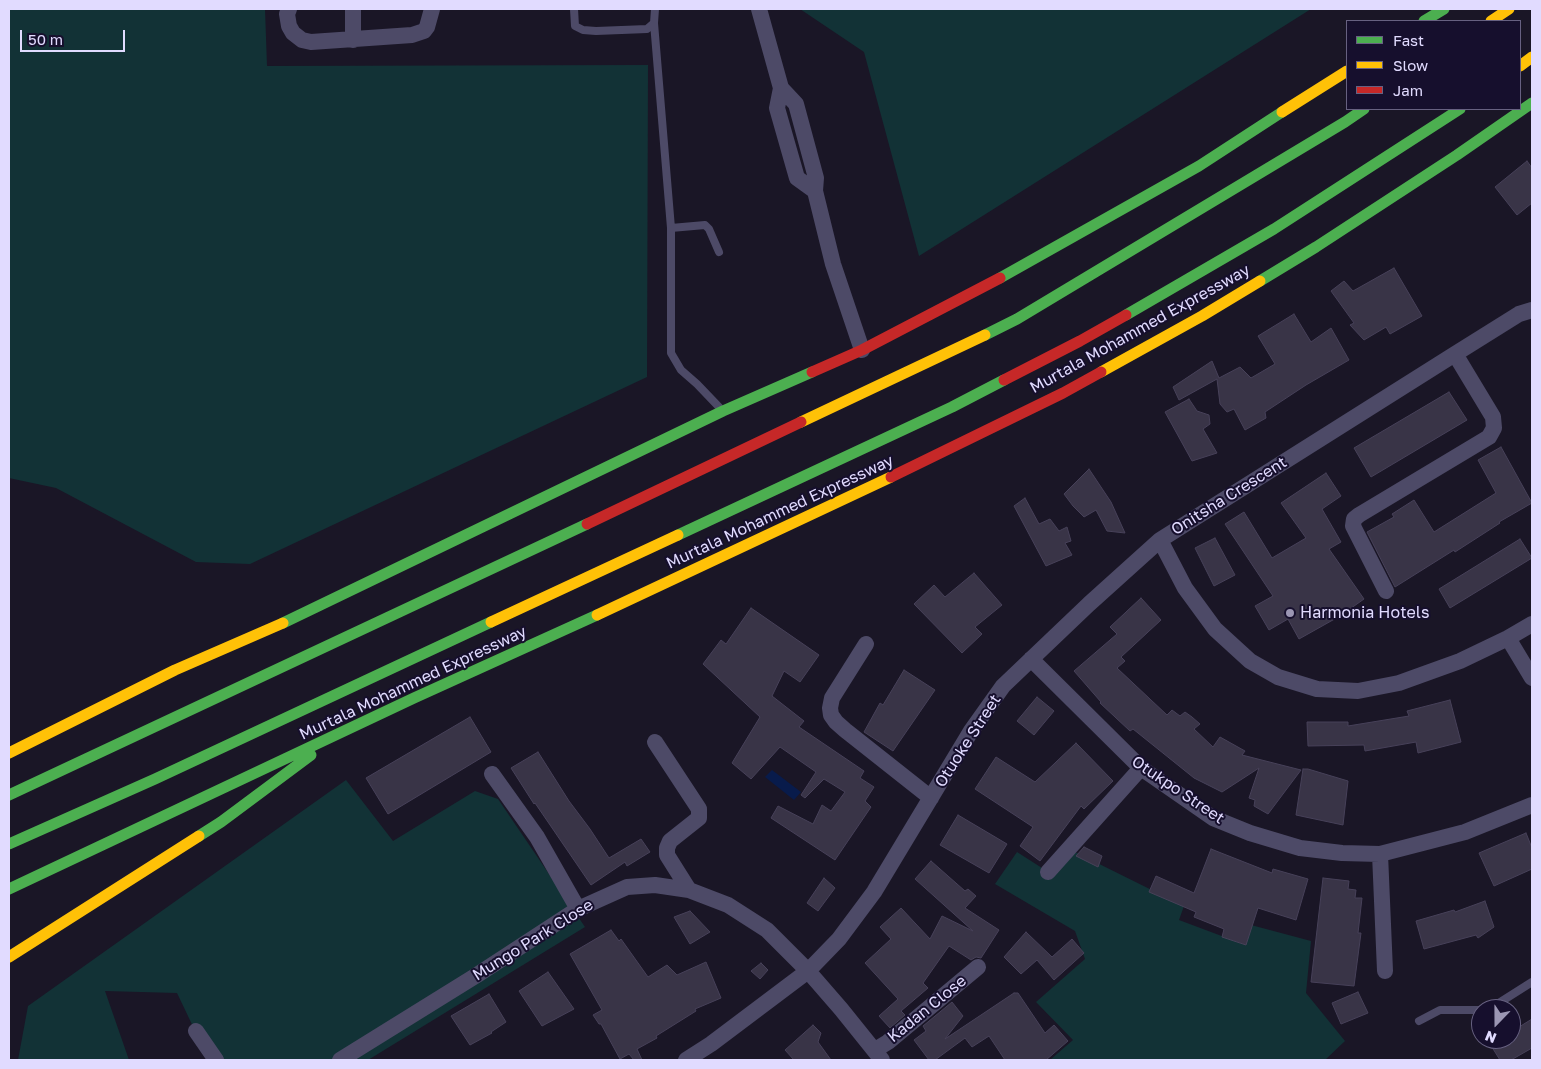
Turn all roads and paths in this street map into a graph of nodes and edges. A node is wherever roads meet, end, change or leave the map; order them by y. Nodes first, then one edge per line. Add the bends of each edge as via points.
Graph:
1 (289, 9) edge
2 (354, 9) edge
3 (432, 9) edge
4 (574, 9) edge
5 (655, 9) edge
6 (759, 9) edge
7 (1444, 9) edge
8 (1509, 9) edge
9 (1426, 20) edge
10 (1492, 20) edge
11 (654, 23) junction
12 (353, 40) junction
13 (1532, 57) edge
14 (1521, 65) edge
15 (1346, 72) edge
16 (1532, 103) edge
17 (1363, 110) edge
18 (1458, 110) edge
19 (1346, 122) junction
20 (1300, 136) dead end
21 (1236, 155) dead end
22 (1199, 166) junction
23 (671, 228) junction
24 (1274, 229) junction
25 (719, 252) dead end
26 (1250, 258) dead end
27 (1226, 287) dead end
28 (1532, 310) edge
29 (1202, 316) junction
30 (862, 350) junction
31 (1455, 354) junction
32 (723, 411) junction
33 (1160, 540) junction
34 (1386, 591) dead end
35 (1532, 624) edge
36 (1508, 638) junction
37 (866, 644) dead end
38 (1031, 659) junction
39 (1532, 678) edge
40 (335, 737) junction
41 (655, 742) dead end
42 (9, 753) edge
43 (1141, 768) junction
44 (492, 774) dead end
45 (251, 776) junction
46 (194, 789) dead end
47 (9, 795) edge
48 (931, 798) junction
49 (128, 804) dead end
50 (1532, 805) edge
51 (71, 817) junction
52 (9, 844) edge
53 (1380, 854) junction
54 (1048, 872) dead end
55 (9, 889) edge
56 (689, 890) junction
57 (578, 909) junction
58 (9, 957) edge
59 (978, 967) dead end
60 (808, 971) junction
61 (1385, 971) dead end
62 (1532, 982) edge
63 (1505, 999) edge
64 (1471, 1010) edge
65 (1419, 1021) dead end
66 (196, 1031) dead end
67 (878, 1055) edge
68 (216, 1060) edge
69 (340, 1060) edge
70 (686, 1060) edge

1 - 12 street via 289,26 302,40
2 - 12 street
3 - 12 street via 424,31
4 - 11 lane via 575,26 583,30 647,29
5 - 11 lane
6 - 30 street via 781,88 777,108 797,178 815,191 833,264
7 - 9 main road
8 - 10 main road
11 - 23 lane
13 - 14 main road
15 - 22 main road
16 - 29 main road, Murtala Mohammed Expressway via 1316,247
17 - 19 main road
18 - 24 main road, Murtala Mohammed Expressway
19 - 20 main road
19 - 47 main road via 1017,319 478,577
21 - 22 main road
22 - 30 main road
23 - 25 lane via 705,226
23 - 32 lane via 672,353 681,370
24 - 26 main road
24 - 51 main road, Murtala Mohammed Expressway via 1080,341 952,407
27 - 29 main road
28 - 31 street, Onitsha Crescent via 1519,314
29 - 40 main road, Murtala Mohammed Expressway via 1064,392 911,468
30 - 32 main road
31 - 33 street, Onitsha Crescent
31 - 34 street via 1493,417 1494,428 1489,437 1354,519 1353,526
32 - 42 main road via 303,614 175,670
33 - 36 street, Onitsha Crescent via 1185,588 1215,629 1250,661 1278,677 1317,689 1358,692 1399,683 1460,661
33 - 38 street, Otuoke Street
35 - 36 street, Onitsha Crescent
36 - 39 street
37 - 48 street via 832,698 831,714 844,730
38 - 43 street, Otukpo Street
38 - 48 street, Otuoke Street via 1004,686 971,731
40 - 45 main road, Murtala Mohammed Expressway
40 - 58 main road via 221,822
41 - 56 street via 699,809 699,818 670,841 667,848 667,855
43 - 53 street, Otukpo Street via 1213,818 1250,833 1300,848 1342,854
43 - 54 street
44 - 57 street via 537,837
45 - 46 main road
45 - 55 main road, Murtala Mohammed Expressway
48 - 60 street, Otuoke Street via 874,892 840,939
49 - 51 main road
50 - 53 street, Otukpo Street via 1465,832
51 - 52 main road, Murtala Mohammed Expressway
53 - 61 street
56 - 57 street, Mungo Park Close via 655,885 627,887
56 - 60 street, Mungo Park Close via 728,904 767,930
57 - 69 street, Mungo Park Close
59 - 67 street, Kadan Close via 888,1042
60 - 67 street, Mungo Park Close
60 - 70 street, Otuoke Street
62 - 63 lane
64 - 65 lane via 1440,1010
66 - 68 street

